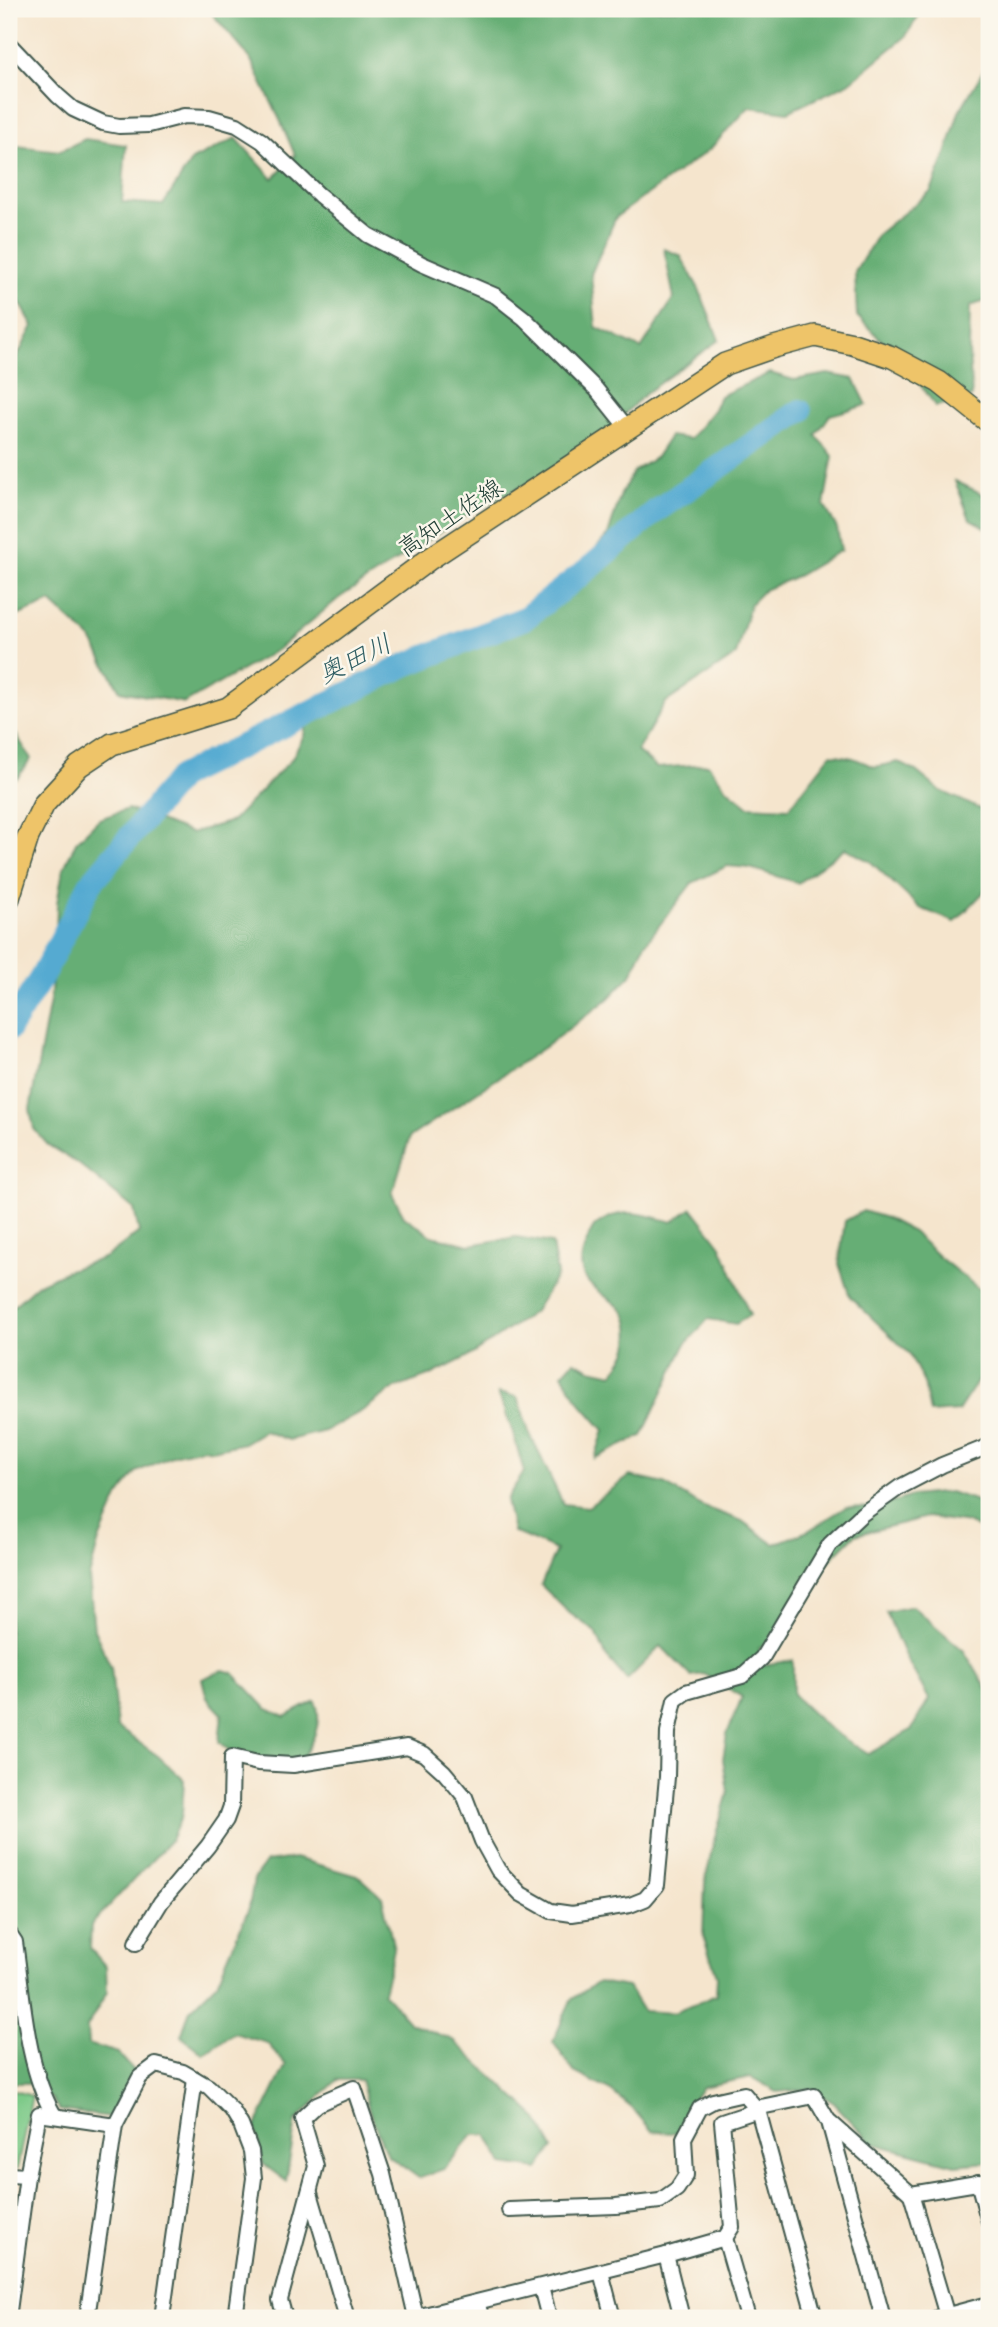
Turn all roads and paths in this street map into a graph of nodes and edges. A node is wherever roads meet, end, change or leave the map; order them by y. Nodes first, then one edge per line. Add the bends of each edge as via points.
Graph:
1 (9, 44) edge
2 (989, 422) edge
3 (628, 429) junction
4 (9, 898) edge
5 (989, 1446) edge
6 (9, 1933) edge
7 (136, 1943) dead end
8 (195, 2079) junction
9 (757, 2109) junction
10 (54, 2115) junction
11 (829, 2122) junction
12 (115, 2125) junction
13 (9, 2175) edge
14 (27, 2176) junction
15 (984, 2182) edge
16 (310, 2192) junction
17 (911, 2194) junction
18 (509, 2210) dead end
19 (989, 2222) edge
20 (726, 2238) junction
21 (666, 2255) junction
22 (601, 2272) junction
23 (541, 2287) junction
24 (477, 2302) junction
25 (989, 2304) edge
26 (9, 2311) edge
27 (942, 2317) edge
28 (87, 2318) edge
29 (162, 2318) edge
30 (235, 2318) edge
31 (285, 2318) edge
32 (347, 2318) edge
33 (416, 2318) edge
34 (482, 2318) edge
35 (549, 2318) edge
36 (613, 2318) edge
37 (682, 2318) edge
38 (748, 2318) edge
39 (815, 2318) edge
40 (883, 2318) edge

1 - 3 street via 73,109 103,123 149,125 184,116 237,125 368,235 496,296 596,389
2 - 3 main road, 高知土佐線 via 939,382 892,357 816,336 725,364
3 - 4 main road, 高知土佐線 via 428,560 228,708 112,744 79,766 44,804
5 - 7 street via 900,1487 862,1514 830,1544 762,1658 742,1676 686,1692 676,1700 668,1732 657,1885 645,1899 572,1914 551,1911 521,1894 498,1870 465,1797 424,1754 407,1747 293,1765 232,1757 231,1806 226,1820 161,1902
6 - 10 street via 15,1942 34,2060
8 - 12 street via 156,2065 140,2077
8 - 29 street
8 - 30 street via 232,2110 251,2151 254,2178
9 - 11 street via 814,2096
9 - 18 street via 744,2094 699,2108 684,2138 685,2175 677,2189 660,2201
9 - 20 street via 722,2122 732,2227
9 - 39 street
10 - 12 street
10 - 14 street via 39,2114
11 - 17 street
11 - 40 street
12 - 28 street
13 - 14 street
14 - 26 street
15 - 17 street
15 - 19 street
16 - 31 street via 280,2300
16 - 32 street
16 - 33 street via 316,2166 302,2118 317,2104 354,2088 383,2174
17 - 27 street
20 - 21 street
20 - 38 street
21 - 22 street
21 - 37 street
22 - 23 street
22 - 36 street
23 - 24 street
23 - 35 street
24 - 33 street
24 - 34 street
25 - 27 street

